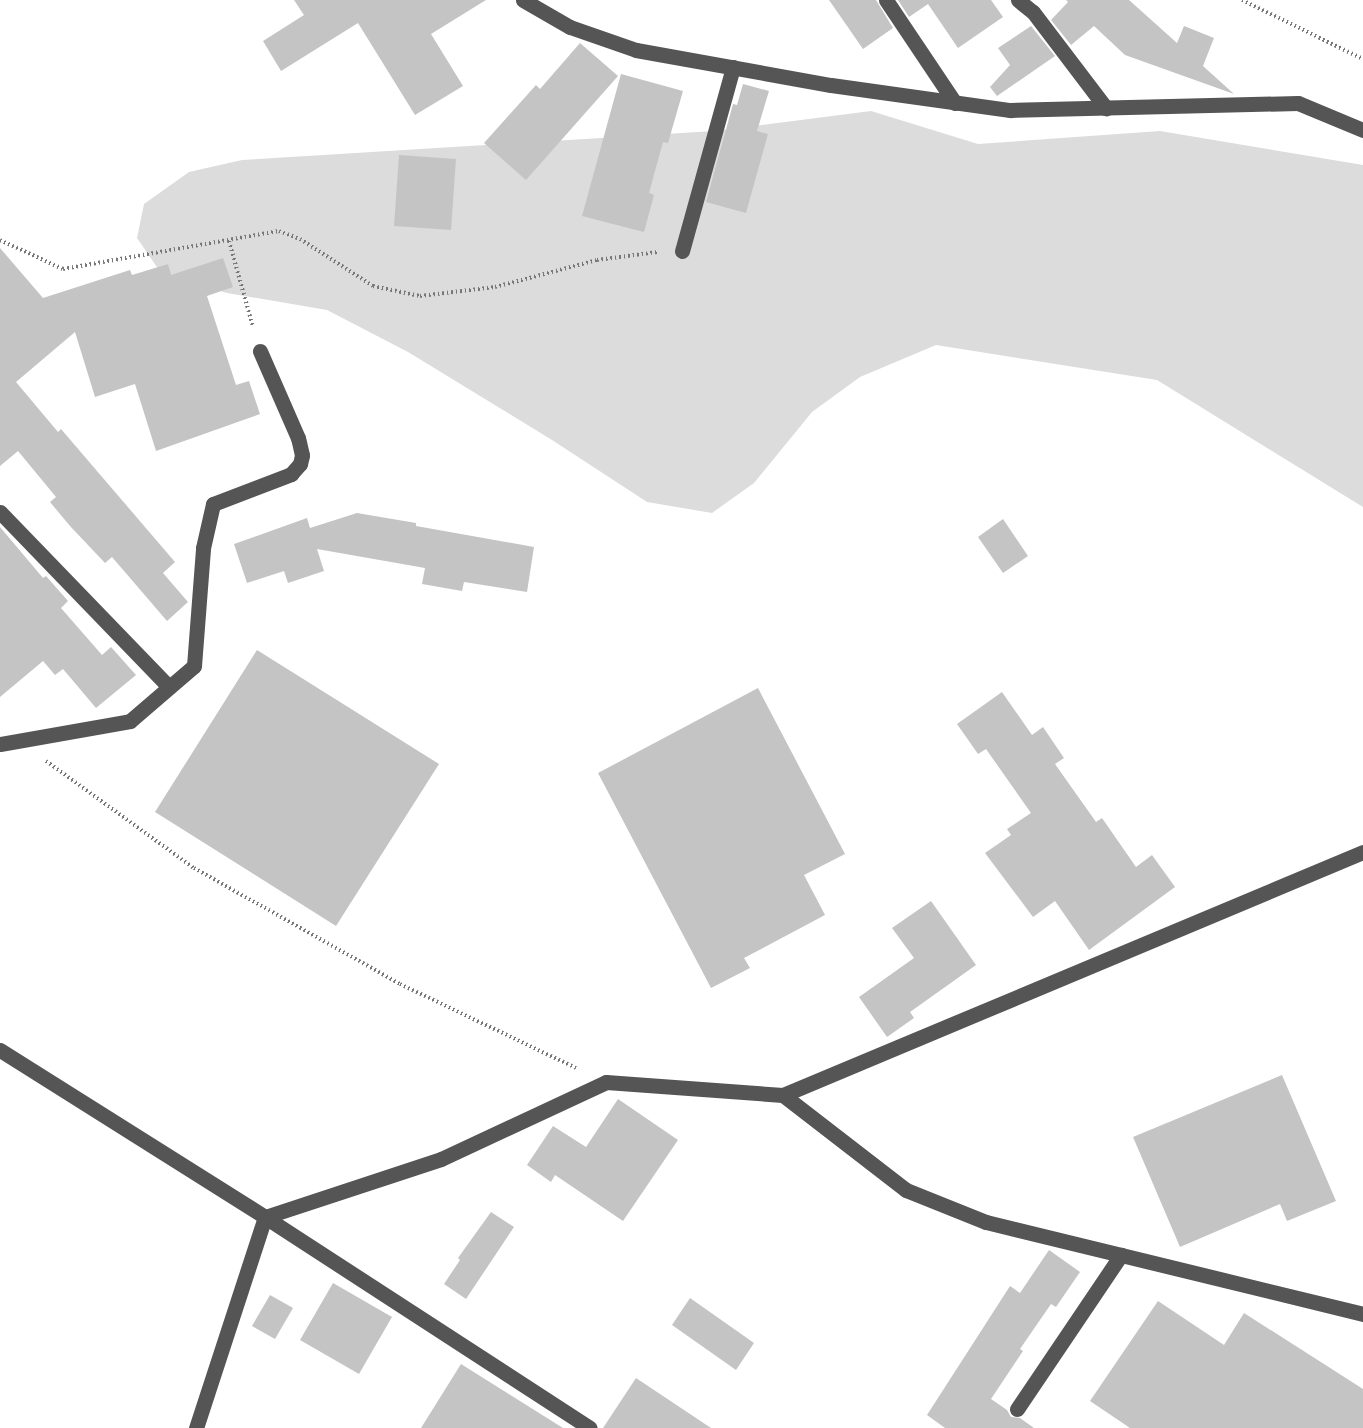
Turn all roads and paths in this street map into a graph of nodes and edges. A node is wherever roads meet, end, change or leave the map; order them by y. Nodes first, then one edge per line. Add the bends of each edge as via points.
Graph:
1 (523, 0) edge
2 (886, 0) edge
3 (1018, 0) edge
4 (1242, 0) edge
5 (1363, 59) edge
6 (733, 67) junction
7 (955, 103) junction
8 (1106, 108) junction
9 (1363, 130) edge
10 (0, 240) edge
11 (230, 241) junction
12 (682, 251) joint
13 (260, 351) joint
14 (0, 512) edge
15 (169, 687) junction
16 (22, 740) junction
17 (0, 744) edge
18 (1363, 852) edge
19 (0, 1050) edge
20 (606, 1082) junction
21 (783, 1095) junction
22 (265, 1217) junction
23 (1122, 1255) junction
24 (1363, 1314) edge
25 (1017, 1409) dead end
26 (196, 1428) edge
27 (590, 1428) edge

1 - 6 street via 570,27 636,50
2 - 7 street
3 - 8 street via 1033,12
4 - 5 path
6 - 7 street
6 - 12 street
7 - 8 street via 1010,110
8 - 9 street via 1298,103
10 - 11 path via 63,268
11 - 12 path via 279,231 300,239 373,286 420,296 495,287 597,260
11 - 13 path
13 - 15 street via 298,438 300,464 291,474 213,504 203,548 195,666
14 - 15 street
15 - 16 street via 130,721
16 - 17 street
16 - 20 path via 194,868 400,984
18 - 21 street
19 - 22 street
20 - 21 street
20 - 22 street via 441,1160
21 - 23 street via 906,1190 986,1222
22 - 26 street
22 - 27 street
23 - 24 street
23 - 25 street

